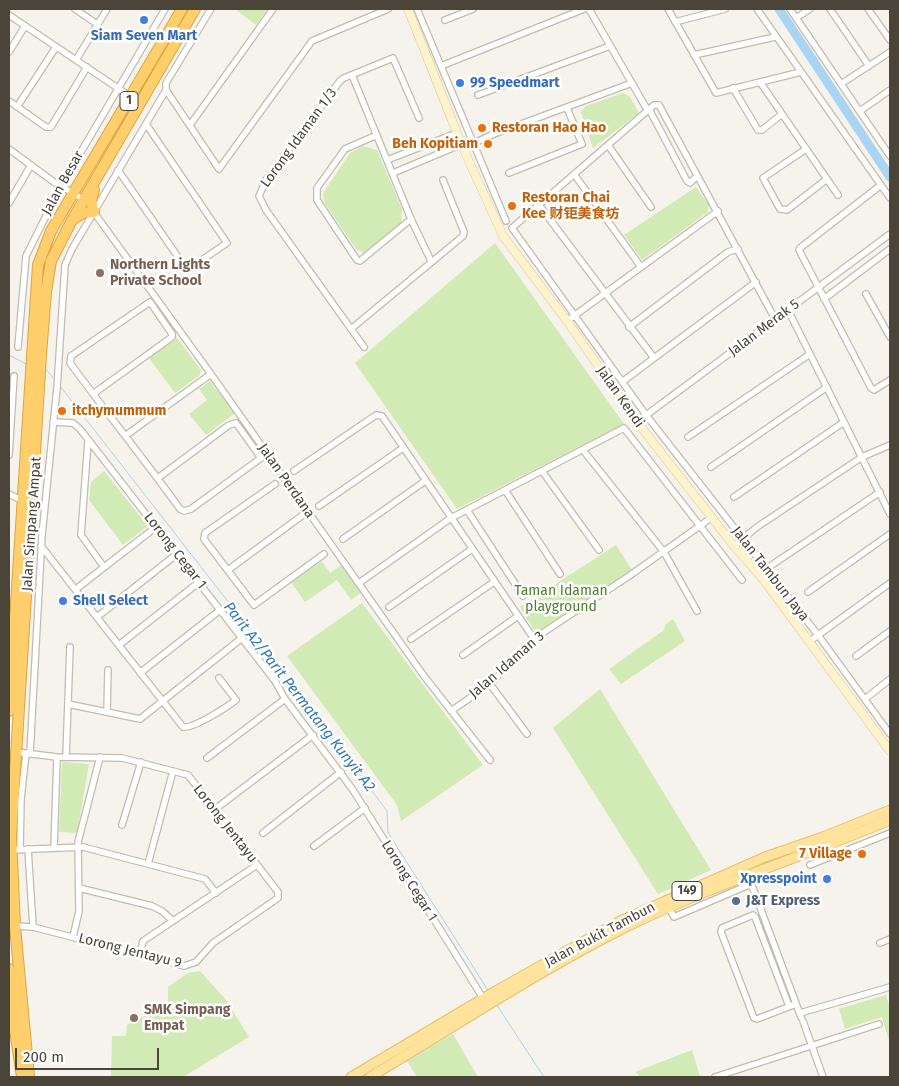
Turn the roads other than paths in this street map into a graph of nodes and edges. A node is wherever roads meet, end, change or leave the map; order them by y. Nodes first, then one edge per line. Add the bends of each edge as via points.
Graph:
1 (75, 9) edge
2 (107, 9) edge
3 (165, 9) edge
4 (182, 9) edge
5 (195, 9) edge
6 (211, 9) edge
7 (273, 9) edge
8 (388, 9) edge
9 (408, 9) edge
10 (417, 9) edge
11 (473, 9) edge
12 (584, 9) edge
13 (588, 9) edge
14 (668, 9) edge
15 (724, 9) edge
16 (757, 9) edge
17 (790, 9) edge
18 (810, 9) edge
19 (830, 9) edge
20 (868, 9) edge
21 (9, 15) edge
22 (796, 18) junction
23 (446, 20) dead end
24 (675, 22) junction
25 (97, 24) junction
26 (24, 26) junction
27 (775, 37) junction
28 (890, 40) edge
29 (56, 46) junction
30 (610, 46) junction
31 (9, 52) edge
32 (890, 52) edge
33 (694, 55) junction
34 (76, 60) junction
35 (441, 66) junction
36 (869, 66) junction
37 (87, 67) junction
38 (802, 72) junction
39 (352, 75) junction
40 (760, 82) junction
41 (632, 83) junction
42 (841, 84) junction
43 (118, 88) junction
44 (733, 88) junction
45 (166, 90) junction
46 (890, 93) edge
47 (478, 95) dead end
48 (131, 97) junction
49 (9, 101) edge
50 (17, 107) junction
51 (568, 108) junction
52 (648, 110) junction
53 (860, 111) junction
54 (782, 114) junction
55 (419, 118) dead end
56 (146, 124) junction
57 (190, 125) junction
58 (457, 133) junction
59 (377, 135) junction
60 (474, 143) junction
61 (608, 145) junction
62 (887, 145) edge
63 (462, 146) junction
64 (806, 148) junction
65 (9, 149) edge
66 (890, 156) edge
67 (108, 159) junction
68 (388, 160) junction
69 (31, 164) junction
70 (118, 170) junction
71 (393, 173) junction
72 (510, 173) dead end
73 (574, 174) junction
74 (696, 177) junction
75 (827, 179) junction
76 (442, 180) dead end
77 (881, 185) junction
78 (61, 186) junction
79 (73, 195) junction
80 (838, 195) dead end
81 (890, 198) edge
82 (83, 201) junction
83 (9, 203) edge
84 (539, 204) junction
85 (651, 207) dead end
86 (718, 210) junction
87 (94, 212) junction
88 (411, 220) junction
89 (506, 221) dead end
90 (71, 222) junction
91 (890, 234) edge
92 (738, 248) junction
93 (890, 249) edge
94 (431, 261) junction
95 (641, 267) junction
96 (756, 282) junction
97 (819, 286) junction
98 (605, 294) junction
99 (866, 294) dead end
100 (824, 299) junction
101 (788, 310) junction
102 (574, 316) junction
103 (775, 319) junction
104 (567, 321) junction
105 (629, 327) junction
106 (351, 329) junction
107 (890, 337) edge
108 (18, 347) dead end
109 (364, 347) dead end
110 (810, 354) junction
111 (36, 355) junction
112 (654, 358) junction
113 (211, 374) junction
114 (14, 376) dead end
115 (890, 380) edge
116 (622, 382) junction
117 (827, 387) junction
118 (34, 389) junction
119 (93, 394) junction
120 (646, 415) junction
121 (53, 422) junction
122 (638, 422) junction
123 (844, 422) junction
124 (125, 436) junction
125 (688, 437) dead end
126 (88, 441) junction
127 (890, 445) edge
128 (402, 448) junction
129 (583, 450) junction
130 (9, 455) edge
131 (862, 457) junction
132 (711, 467) dead end
133 (294, 471) dead end
134 (542, 471) junction
135 (158, 478) junction
136 (425, 481) junction
137 (275, 484) dead end
138 (505, 490) junction
139 (880, 492) junction
140 (9, 494) edge
141 (734, 497) dead end
142 (23, 501) junction
143 (319, 506) dead end
144 (467, 510) junction
145 (308, 512) junction
146 (890, 514) edge
147 (451, 518) junction
148 (711, 518) junction
149 (700, 526) junction
150 (156, 527) junction
151 (31, 534) junction
152 (890, 534) edge
153 (42, 535) junction
154 (743, 538) junction
155 (343, 539) dead end
156 (41, 546) junction
157 (734, 546) junction
158 (472, 549) junction
159 (600, 550) dead end
160 (664, 552) junction
161 (177, 554) junction
162 (324, 554) dead end
163 (104, 567) junction
164 (766, 569) junction
165 (228, 570) junction
166 (560, 574) dead end
167 (742, 580) dead end
168 (494, 582) junction
169 (198, 583) junction
170 (359, 583) junction
171 (890, 583) edge
172 (76, 590) junction
173 (808, 592) dead end
174 (523, 596) dead end
175 (389, 607) dead end
176 (220, 610) junction
177 (697, 611) dead end
178 (518, 616) junction
179 (97, 617) junction
180 (890, 631) edge
181 (818, 635) junction
182 (242, 638) junction
183 (411, 639) dead end
184 (534, 640) junction
185 (810, 641) junction
186 (119, 645) junction
187 (70, 647) dead end
188 (463, 655) dead end
189 (856, 656) dead end
190 (108, 670) dead end
191 (140, 673) junction
192 (219, 678) dead end
193 (890, 679) edge
194 (490, 684) junction
195 (865, 698) junction
196 (285, 699) junction
197 (162, 700) junction
198 (68, 704) junction
199 (9, 711) edge
200 (451, 711) junction
201 (107, 712) junction
202 (313, 734) junction
203 (527, 734) dead end
204 (890, 734) edge
205 (890, 751) edge
206 (24, 753) junction
207 (57, 757) junction
208 (66, 757) junction
209 (100, 757) junction
210 (207, 758) dead end
211 (490, 760) dead end
212 (140, 762) junction
213 (173, 771) junction
214 (341, 772) junction
215 (365, 808) junction
216 (214, 810) junction
217 (890, 810) edge
218 (890, 820) edge
219 (122, 825) dead end
220 (263, 832) dead end
221 (890, 833) edge
222 (314, 846) dead end
223 (77, 847) junction
224 (54, 848) junction
225 (28, 849) junction
226 (16, 850) junction
227 (148, 864) junction
228 (810, 864) dead end
229 (257, 865) junction
230 (749, 880) junction
231 (79, 888) junction
232 (278, 892) joint
233 (216, 893) junction
234 (669, 908) junction
235 (173, 921) junction
236 (15, 926) junction
237 (33, 927) junction
238 (73, 937) junction
239 (890, 939) edge
240 (880, 943) dead end
241 (140, 955) junction
242 (9, 969) edge
243 (890, 987) edge
244 (490, 999) junction
245 (796, 1004) junction
246 (790, 1006) junction
247 (801, 1017) junction
248 (879, 1024) dead end
249 (811, 1045) junction
250 (22, 1077) edge
251 (29, 1077) edge
252 (351, 1077) edge
253 (370, 1077) edge
254 (715, 1077) edge
255 (823, 1077) edge

1 - 25 street
2 - 25 street
3 - 43 street, Jalan Besar
4 - 48 highway, Jalan Simpang Ampat / 1
5 - 67 highway, Jalan Simpang Ampat / 1
6 - 45 street, Jalan Simpang Ampat via 166,83
7 - 57 street
8 - 57 street via 312,41 219,169
9 - 58 street, Jalan Kendi
10 - 35 street
11 - 23 street
12 - 35 street
13 - 30 street
14 - 24 street
15 - 24 street
16 - 27 street
17 - 22 street
18 - 22 street
19 - 36 street
20 - 28 street
21 - 26 street
22 - 42 street
24 - 33 street
25 - 34 street
26 - 29 street
26 - 31 street
27 - 33 street
27 - 38 street
29 - 34 street
29 - 50 street
30 - 41 street
30 - 47 street
32 - 36 street
33 - 44 street via 716,93
34 - 37 street
35 - 60 street
36 - 42 street
37 - 43 street
37 - 50 street via 51,127 46,127
38 - 40 street
38 - 77 street
39 - 55 street, Lorong Idaman 1/3 via 393,58
39 - 59 street
39 - 106 street, Lorong Idaman 1/3 via 340,81 266,180 259,196
40 - 44 street
40 - 54 street
41 - 51 street
41 - 52 street
42 - 53 street
43 - 48 street
43 - 78 street, Jalan Besar
44 - 54 street via 758,130
45 - 56 street, Jalan Simpang Ampat
45 - 57 street
46 - 53 street
48 - 79 highway, Jalan Simpang Ampat / 1
49 - 50 street
51 - 60 street
51 - 72 street via 582,144
52 - 61 street
52 - 74 street via 687,181 690,183
52 - 74 street via 659,105
53 - 62 street
54 - 64 street
56 - 70 street, Jalan Simpang Ampat
56 - 70 street via 227,243 187,270
58 - 63 street, Jalan Kendi
58 - 68 street
59 - 68 street
59 - 88 street via 350,146 340,154 317,188 317,200 360,261
60 - 63 street
60 - 89 street
61 - 73 street
61 - 85 street
62 - 66 street
63 - 71 street
63 - 104 street, Jalan Kendi via 500,232
64 - 75 street
64 - 75 street via 763,178 780,209 784,210
65 - 69 street
67 - 82 highway, Jalan Simpang Ampat / 1
67 - 87 highway via 92,195
68 - 71 street
69 - 78 street
69 - 83 street
70 - 87 street, Jalan Simpang Ampat
71 - 88 street
73 - 84 street
73 - 95 street
74 - 86 street
75 - 80 street
76 - 94 street via 464,232
77 - 81 street
77 - 97 street via 800,248
78 - 79 street
78 - 108 street, Jalan Besar via 26,256
79 - 82 street
79 - 111 highway, Jalan Simpang Ampat / 1 via 51,231 38,265
82 - 87 street, Jalan Perdana
82 - 90 highway, Jalan Simpang Ampat / 1
84 - 98 street
84 - 102 street, Jalan Kendi via 512,228
86 - 92 street
86 - 95 street
87 - 90 highway via 79,215
87 - 113 street, Jalan Perdana
87 - 121 street, Jalan Simpang Ampat via 65,265
88 - 94 street
90 - 111 highway, Jalan Simpang Ampat / 1 via 51,262
91 - 97 street, Jalan Merak 5
92 - 96 street
92 - 105 street via 728,252
93 - 100 street
94 - 106 street
95 - 98 street
96 - 103 street
96 - 112 street
97 - 100 street
97 - 101 street, Jalan Merak 5
98 - 102 street
98 - 105 street
99 - 107 street
100 - 115 street via 871,388 874,390
101 - 103 street, Jalan Merak 5
101 - 110 street
102 - 104 street
102 - 116 street, Jalan Kendi
103 - 120 street, Jalan Merak 5
104 - 122 street, Jalan Kendi
105 - 112 street
106 - 109 street, Lorong Idaman 1/3
110 - 117 street
110 - 125 street
111 - 118 highway, Jalan Simpang Ampat / 1
112 - 116 street
113 - 124 street
113 - 145 street, Jalan Perdana
114 - 130 street
116 - 120 street, Jalan Kendi
117 - 123 street
117 - 132 street
118 - 142 highway, Jalan Simpang Ampat / 1
118 - 151 highway, Jalan Simpang Ampat / 1
119 - 119 street via 69,359 148,302 173,336
119 - 124 street
120 - 122 street, Jalan Merak 5
120 - 154 street, Jalan Tambun Jaya
121 - 126 street, Lorong Cegar 1 via 73,423
121 - 153 street, Jalan Simpang Ampat
122 - 148 street, Jalan Kendi
123 - 131 street
123 - 141 street
124 - 135 street
126 - 150 street, Lorong Cegar 1
126 - 163 street via 80,534
127 - 131 street
128 - 133 street via 382,416 376,415
128 - 136 street
128 - 143 street
129 - 134 street
129 - 149 street, Jalan Kendi via 624,428
129 - 160 street
131 - 139 street
131 - 154 street
134 - 138 street
134 - 159 street
135 - 135 street via 236,423 260,456 260,460 184,511
136 - 147 street
136 - 155 street
137 - 165 street via 205,533 204,539
138 - 144 street
138 - 166 street
139 - 146 street
139 - 164 street
140 - 142 street
142 - 199 highway, Jalan Simpang Ampat / 1
144 - 147 street
144 - 174 street
145 - 165 street
145 - 170 street, Jalan Perdana
147 - 158 street
147 - 170 street
148 - 149 street, Jalan Idaman 3
148 - 157 street, Jalan Kendi
149 - 160 street, Jalan Idaman 3
149 - 167 street, Jalan Kendi
150 - 161 street, Lorong Cegar 1
150 - 163 street
151 - 153 street
151 - 206 highway, Jalan Simpang Ampat / 1
152 - 173 street
153 - 156 street, Jalan Simpang Ampat
154 - 157 street
154 - 164 street, Jalan Tambun Jaya
156 - 172 street
156 - 206 street, Jalan Simpang Ampat
157 - 185 street, Jalan Kendi
158 - 168 street
158 - 175 street
160 - 177 street
160 - 184 street, Jalan Idaman 3
161 - 169 street, Lorong Cegar 1
161 - 179 street
162 - 165 street via 254,605
163 - 172 street
164 - 181 street, Jalan Tambun Jaya
168 - 178 street
168 - 183 street
169 - 176 street, Lorong Cegar 1
169 - 186 street
170 - 200 street, Jalan Perdana
171 - 181 street
172 - 179 street
176 - 182 street, Lorong Cegar 1
176 - 191 street
178 - 184 street
178 - 188 street
179 - 186 street
180 - 189 street
181 - 185 street
181 - 195 street, Jalan Tambun Jaya
182 - 196 street, Lorong Cegar 1
182 - 197 street
184 - 194 street, Jalan Idaman 3
185 - 205 street, Jalan Kendi
186 - 191 street
187 - 198 street
190 - 201 street
191 - 197 street
192 - 197 street via 236,700 187,728
193 - 195 street
194 - 200 street, Jalan Idaman 3
194 - 203 street
195 - 204 street, Jalan Tambun Jaya
196 - 202 street, Lorong Cegar 1
196 - 210 street
197 - 201 street via 140,719
198 - 201 street
198 - 208 street
200 - 211 street, Jalan Perdana
202 - 214 street, Lorong Cegar 1
202 - 216 street
206 - 207 street, Lorong Jentayu
206 - 226 highway, Jalan Simpang Ampat / 1
207 - 208 street, Lorong Jentayu
207 - 224 street
208 - 209 street, Lorong Jentayu
209 - 212 street, Lorong Jentayu
209 - 223 street
212 - 213 street, Lorong Jentayu
212 - 219 street
213 - 216 street, Lorong Jentayu via 188,775
213 - 227 street
214 - 215 street, Lorong Cegar 1
214 - 220 street
215 - 222 street
215 - 244 street, Lorong Cegar 1
216 - 229 street, Lorong Jentayu
217 - 244 main road, Jalan Bukit Tambun / 149 via 728,872 620,921
218 - 230 main road, Jalan Bukit Tambun / 149
221 - 228 street
223 - 224 street
223 - 227 street
223 - 231 street
224 - 225 street
225 - 226 street
225 - 237 street
226 - 236 highway, Jalan Simpang Ampat / 1
227 - 233 street via 205,879
229 - 232 street, Lorong Jentayu
229 - 233 street
230 - 234 main road, Jalan Bukit Tambun / 149
230 - 234 street via 674,917
230 - 245 street
231 - 235 street via 152,906
231 - 238 street via 79,911
232 - 241 street, Lorong Jentayu 9 via 278,898 213,943 189,966
233 - 235 street
234 - 244 main road, Jalan Bukit Tambun / 149
235 - 241 street via 143,941
236 - 237 street, Lorong Jentayu 9
236 - 251 highway, Jalan Simpang Ampat / 1
237 - 238 street, Lorong Jentayu 9
238 - 241 street, Lorong Jentayu 9
239 - 240 street
242 - 250 highway
243 - 247 street
244 - 252 main road, Jalan Bukit Tambun / 149
244 - 253 main road, Jalan Bukit Tambun / 149
245 - 246 street
245 - 247 street
246 - 246 street via 755,917 753,915 722,928 752,1014 757,1019
247 - 249 street
248 - 249 street
249 - 254 street
249 - 255 street

